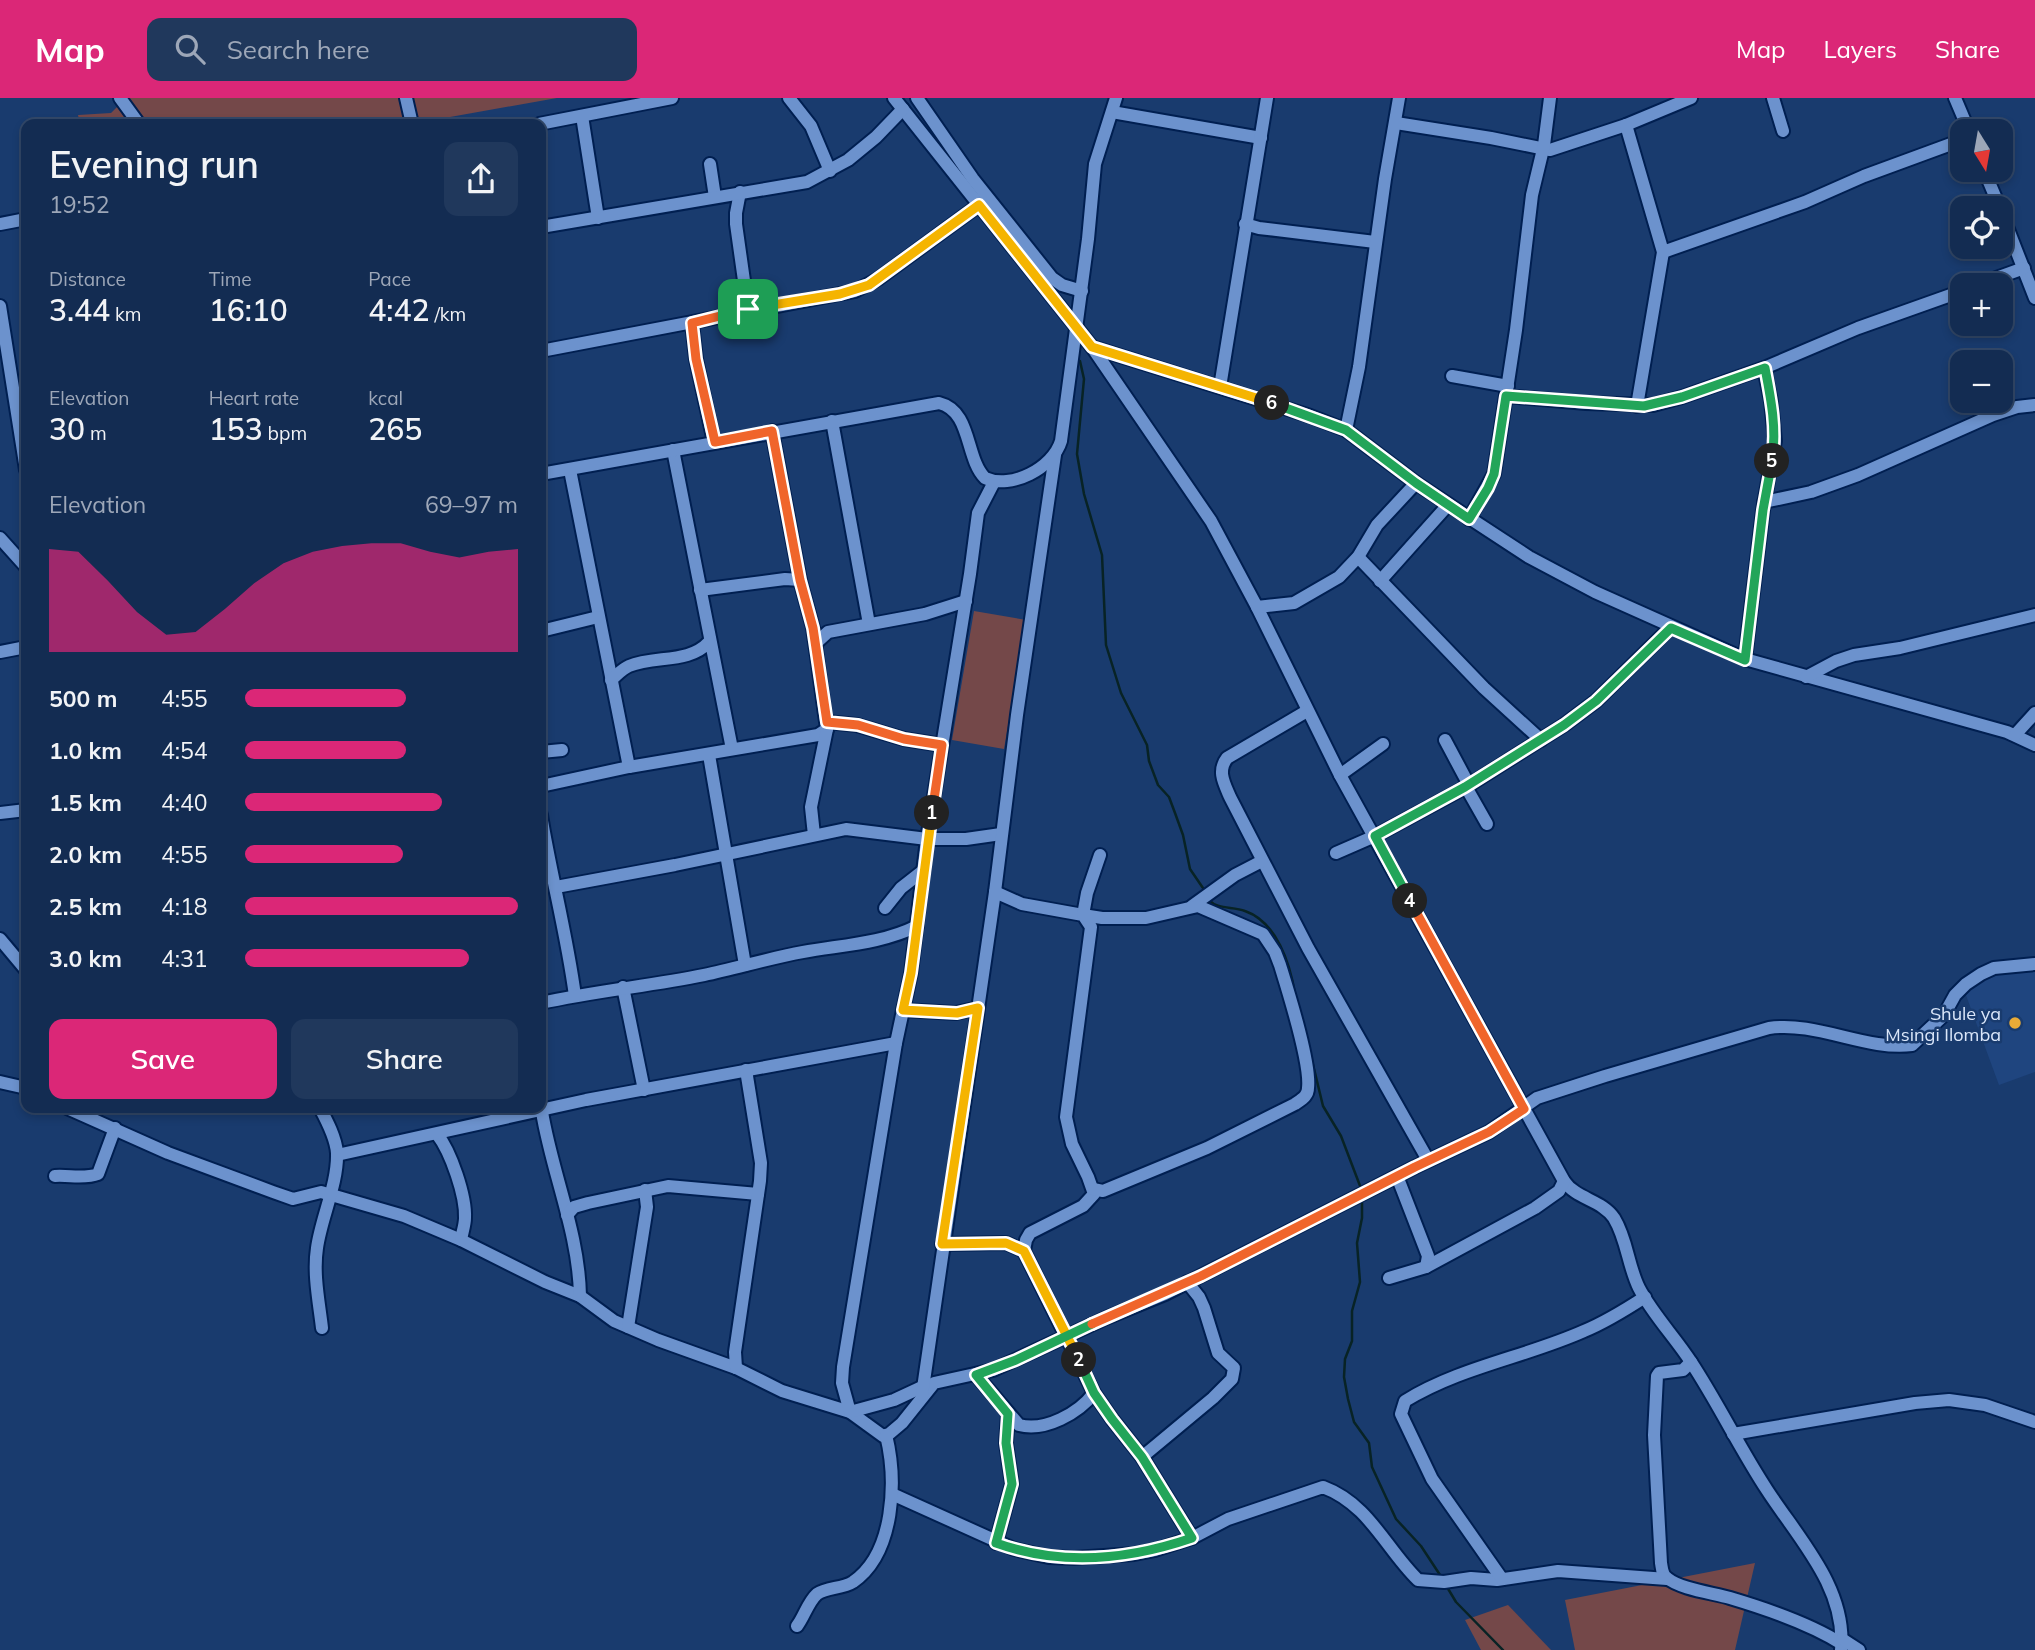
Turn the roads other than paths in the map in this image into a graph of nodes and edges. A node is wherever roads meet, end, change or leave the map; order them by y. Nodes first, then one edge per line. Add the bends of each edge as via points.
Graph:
1 (120, 98) edge
2 (406, 98) edge
3 (672, 98) edge
4 (789, 98) edge
5 (894, 98) edge
6 (917, 98) edge
7 (1116, 98) edge
8 (1267, 98) edge
9 (1399, 98) edge
10 (1550, 98) edge
11 (1773, 98) edge
12 (1955, 98) edge
13 (1683, 100) edge
14 (904, 109) junction
15 (1112, 112) junction
16 (582, 116) junction
17 (135, 119) edge
18 (411, 119) edge
19 (1964, 119) edge
20 (546, 123) edge
21 (1396, 123) junction
22 (1626, 125) junction
23 (1783, 131) dead end
24 (1261, 138) junction
25 (1950, 144) edge
26 (1543, 150) junction
27 (710, 164) dead end
28 (830, 171) junction
29 (740, 192) junction
30 (715, 197) junction
31 (979, 205) junction
32 (598, 218) junction
33 (21, 220) edge
34 (0, 224) edge
35 (1245, 224) junction
36 (546, 226) edge
37 (2013, 241) edge
38 (1375, 242) junction
39 (1662, 252) junction
40 (2024, 268) junction
41 (2010, 273) edge
42 (1082, 291) junction
43 (1950, 295) edge
44 (2035, 298) edge
45 (0, 306) edge
46 (748, 309) junction
47 (692, 323) junction
48 (1076, 328) junction
49 (1, 332) edge
50 (1092, 347) junction
51 (546, 350) edge
52 (1765, 368) junction
53 (1452, 376) dead end
54 (1220, 387) junction
55 (1507, 391) junction
56 (2035, 405) edge
57 (1637, 406) junction
58 (832, 421) junction
59 (1346, 430) junction
60 (772, 431) junction
61 (21, 440) edge
62 (715, 442) junction
63 (673, 450) junction
64 (1055, 456) junction
65 (570, 470) junction
66 (546, 473) edge
67 (994, 482) junction
68 (1416, 483) junction
69 (1765, 502) junction
70 (1448, 505) junction
71 (1469, 519) junction
72 (0, 538) edge
73 (1358, 557) junction
74 (21, 561) edge
75 (800, 580) junction
76 (1380, 581) junction
77 (700, 590) junction
78 (966, 601) junction
79 (1257, 607) junction
80 (2035, 615) edge
81 (598, 617) junction
82 (869, 624) junction
83 (813, 628) junction
84 (1671, 628) junction
85 (546, 630) edge
86 (828, 632) junction
87 (709, 642) junction
88 (816, 643) junction
89 (21, 648) edge
90 (0, 652) edge
91 (1745, 660) junction
92 (1806, 677) junction
93 (611, 680) junction
94 (1307, 711) junction
95 (2035, 713) edge
96 (827, 725) junction
97 (2015, 735) junction
98 (1446, 740) dead end
99 (1541, 740) junction
100 (1382, 744) dead end
101 (942, 745) junction
102 (2035, 745) edge
103 (732, 749) junction
104 (562, 750) dead end
105 (546, 751) edge
106 (709, 755) junction
107 (629, 767) junction
108 (1340, 775) junction
109 (546, 785) edge
110 (1467, 786) junction
111 (21, 811) edge
112 (0, 813) edge
113 (1487, 824) dead end
114 (1001, 834) junction
115 (814, 835) junction
116 (1375, 836) junction
117 (927, 839) junction
118 (546, 845) edge
119 (1336, 853) dead end
120 (728, 854) junction
121 (1101, 855) dead end
122 (1262, 861) junction
123 (924, 870) junction
124 (556, 887) junction
125 (995, 892) junction
126 (1192, 906) junction
127 (885, 908) dead end
128 (1083, 915) junction
129 (917, 926) junction
130 (0, 939) edge
131 (21, 964) edge
132 (2035, 964) edge
133 (745, 965) junction
134 (623, 987) junction
135 (575, 996) junction
136 (546, 1002) edge
137 (978, 1008) junction
138 (903, 1010) junction
139 (896, 1043) junction
140 (746, 1070) junction
141 (0, 1082) edge
142 (21, 1085) edge
143 (644, 1090) junction
144 (1524, 1109) junction
145 (546, 1111) edge
146 (79, 1113) edge
147 (322, 1113) edge
148 (536, 1113) edge
149 (542, 1113) edge
150 (115, 1128) junction
151 (437, 1134) junction
152 (337, 1155) junction
153 (1428, 1160) junction
154 (55, 1176) dead end
155 (1397, 1176) junction
156 (1564, 1181) junction
157 (1093, 1188) junction
158 (645, 1190) junction
159 (758, 1194) junction
160 (330, 1195) junction
161 (567, 1214) junction
162 (461, 1240) junction
163 (942, 1244) junction
164 (1024, 1251) junction
165 (1426, 1267) junction
166 (1389, 1278) dead end
167 (1187, 1282) junction
168 (580, 1296) junction
169 (1645, 1297) junction
170 (628, 1327) junction
171 (322, 1328) dead end
172 (1066, 1336) junction
173 (1691, 1362) junction
174 (736, 1367) junction
175 (926, 1367) junction
176 (976, 1375) junction
177 (945, 1380) junction
178 (922, 1393) junction
179 (1094, 1393) junction
180 (849, 1412) junction
181 (1008, 1414) junction
182 (2035, 1422) edge
183 (1733, 1434) junction
184 (886, 1435) junction
185 (1142, 1457) junction
186 (892, 1493) junction
187 (1192, 1538) junction
188 (996, 1543) junction
189 (1502, 1579) junction
190 (1667, 1579) junction
191 (797, 1626) dead end
192 (1842, 1644) edge
193 (1859, 1650) edge

1 - 17 street
2 - 18 street
3 - 16 street
4 - 28 street via 811,126
5 - 14 street
6 - 42 street via 973,179 1052,278
7 - 15 street
8 - 24 street
9 - 21 street
10 - 26 street
11 - 23 street
12 - 19 street
13 - 22 street
14 - 28 street via 863,149
14 - 31 street
15 - 24 street
15 - 42 street via 1095,164
16 - 20 street
16 - 32 street
21 - 26 street
21 - 38 street
22 - 26 street via 1562,148
22 - 39 street
24 - 35 street
25 - 39 street
26 - 55 street via 1532,195
27 - 30 street
28 - 29 street via 807,182
29 - 30 street
29 - 46 street via 736,224
30 - 32 street
31 - 46 street via 869,285
31 - 48 street
32 - 36 street
33 - 34 street
35 - 38 street
35 - 54 street
37 - 40 street
38 - 59 street
39 - 57 street
40 - 41 street
40 - 44 street
42 - 48 street
43 - 52 street
45 - 49 street
46 - 47 street
47 - 51 street
47 - 62 street
48 - 50 street
48 - 64 street via 1068,403
49 - 61 street
50 - 54 street
50 - 79 street via 1211,521
52 - 57 street via 1682,397
52 - 69 street via 1775,441
53 - 55 street
54 - 59 street
55 - 57 street
55 - 71 street via 1494,474
56 - 69 street via 1993,415 1811,492
58 - 60 street
58 - 67 street via 942,403 959,419 978,471
58 - 82 street
59 - 68 street
60 - 62 street
60 - 75 street
62 - 63 street
63 - 65 street
63 - 77 street
64 - 67 street via 1032,473
64 - 114 street
65 - 66 street
65 - 81 street
67 - 78 street via 978,513
68 - 70 street
68 - 73 street via 1377,524
69 - 91 street
70 - 71 street
70 - 76 street
71 - 84 street via 1595,593
72 - 74 street
73 - 76 street
73 - 79 street via 1339,577 1300,601
75 - 77 street
75 - 83 street
76 - 99 street
77 - 87 street
78 - 82 street
78 - 101 street
79 - 94 street
80 - 92 street via 1854,655
81 - 85 street
81 - 93 street
82 - 86 street
83 - 86 street
83 - 88 street
84 - 91 street
84 - 99 street via 1596,701
86 - 88 street
87 - 93 street via 691,654 632,665
87 - 103 street
88 - 96 street
89 - 90 street
91 - 92 street
92 - 97 street
93 - 107 street
94 - 108 street
94 - 122 street via 1235,751 1222,764 1230,797
95 - 97 street
96 - 101 street via 858,725
96 - 103 street via 818,736
96 - 115 street via 811,807
97 - 102 street
98 - 110 street
99 - 110 street
100 - 108 street
101 - 117 street
103 - 106 street
104 - 105 street
106 - 107 street
106 - 120 street
107 - 109 street
108 - 116 street
110 - 113 street
110 - 116 street
111 - 112 street
114 - 117 street
114 - 125 street
115 - 117 street via 852,828
115 - 120 street
116 - 119 street
116 - 144 street
117 - 123 street
118 - 124 street
120 - 124 street
120 - 133 street
121 - 128 street
122 - 126 street
122 - 153 street
123 - 127 street
123 - 129 street
124 - 135 street
125 - 128 street via 1022,904
125 - 137 street
126 - 128 street via 1146,918
126 - 157 street via 1254,929 1271,945 1303,1051 1307,1093 1295,1104 1208,1148 1104,1191
128 - 157 street via 1092,932 1066,1117 1072,1144
129 - 133 street via 889,937
129 - 138 street
130 - 131 street
132 - 144 street via 1994,968 1981,974 1955,995 1944,1015 1912,1045 1882,1044 1805,1028 1769,1028 1552,1093
133 - 134 street
134 - 135 street
134 - 143 street
135 - 136 street
137 - 138 street via 957,1013
137 - 163 street
138 - 139 street
139 - 140 street
139 - 180 street via 843,1367
140 - 143 street
140 - 159 street via 761,1163
141 - 142 street
143 - 145 street
144 - 153 street via 1489,1132
144 - 156 street
146 - 150 street
147 - 152 street
148 - 151 street
149 - 161 street
150 - 154 street via 98,1174
150 - 160 street via 180,1158 293,1199 314,1193
151 - 152 street
151 - 162 street via 449,1154 464,1206
152 - 160 street
153 - 155 street
155 - 165 street via 1429,1257
155 - 167 street
156 - 165 street via 1550,1199
156 - 169 street via 1613,1217
157 - 164 street via 1094,1194 1083,1206 1030,1233
158 - 159 street via 668,1186
158 - 161 street via 574,1207
158 - 170 street via 647,1207
159 - 174 street
160 - 162 street via 404,1216
160 - 171 street via 314,1267
161 - 168 street
162 - 168 street
163 - 164 street via 1006,1243
163 - 175 street
164 - 172 street
165 - 166 street
167 - 172 street
167 - 185 street via 1204,1308 1219,1353 1234,1373 1213,1398
168 - 170 street
169 - 173 street
169 - 189 street via 1583,1332 1502,1359 1405,1401 1401,1414 1432,1479
170 - 174 street
172 - 176 street
172 - 179 street
173 - 183 street
173 - 190 street via 1683,1370 1657,1376 1654,1435 1661,1563
174 - 180 street via 782,1391
175 - 177 street
175 - 178 street
176 - 177 street
176 - 181 street
177 - 178 street
178 - 180 street
178 - 184 street via 902,1423
179 - 181 street via 1080,1409 1040,1426 1019,1425
179 - 185 street
180 - 184 street
181 - 188 street via 1006,1443 1012,1484
182 - 183 street via 1985,1405 1940,1401
183 - 192 street via 1820,1568 1840,1618
184 - 186 street
185 - 187 street
186 - 188 street
186 - 191 street via 881,1543 871,1564 843,1588 814,1597
187 - 188 street via 1134,1554 1074,1558 1039,1556
187 - 189 street via 1228,1519 1324,1486 1367,1516 1418,1580
189 - 190 street via 1558,1571
190 - 192 street via 1753,1606
192 - 193 street

